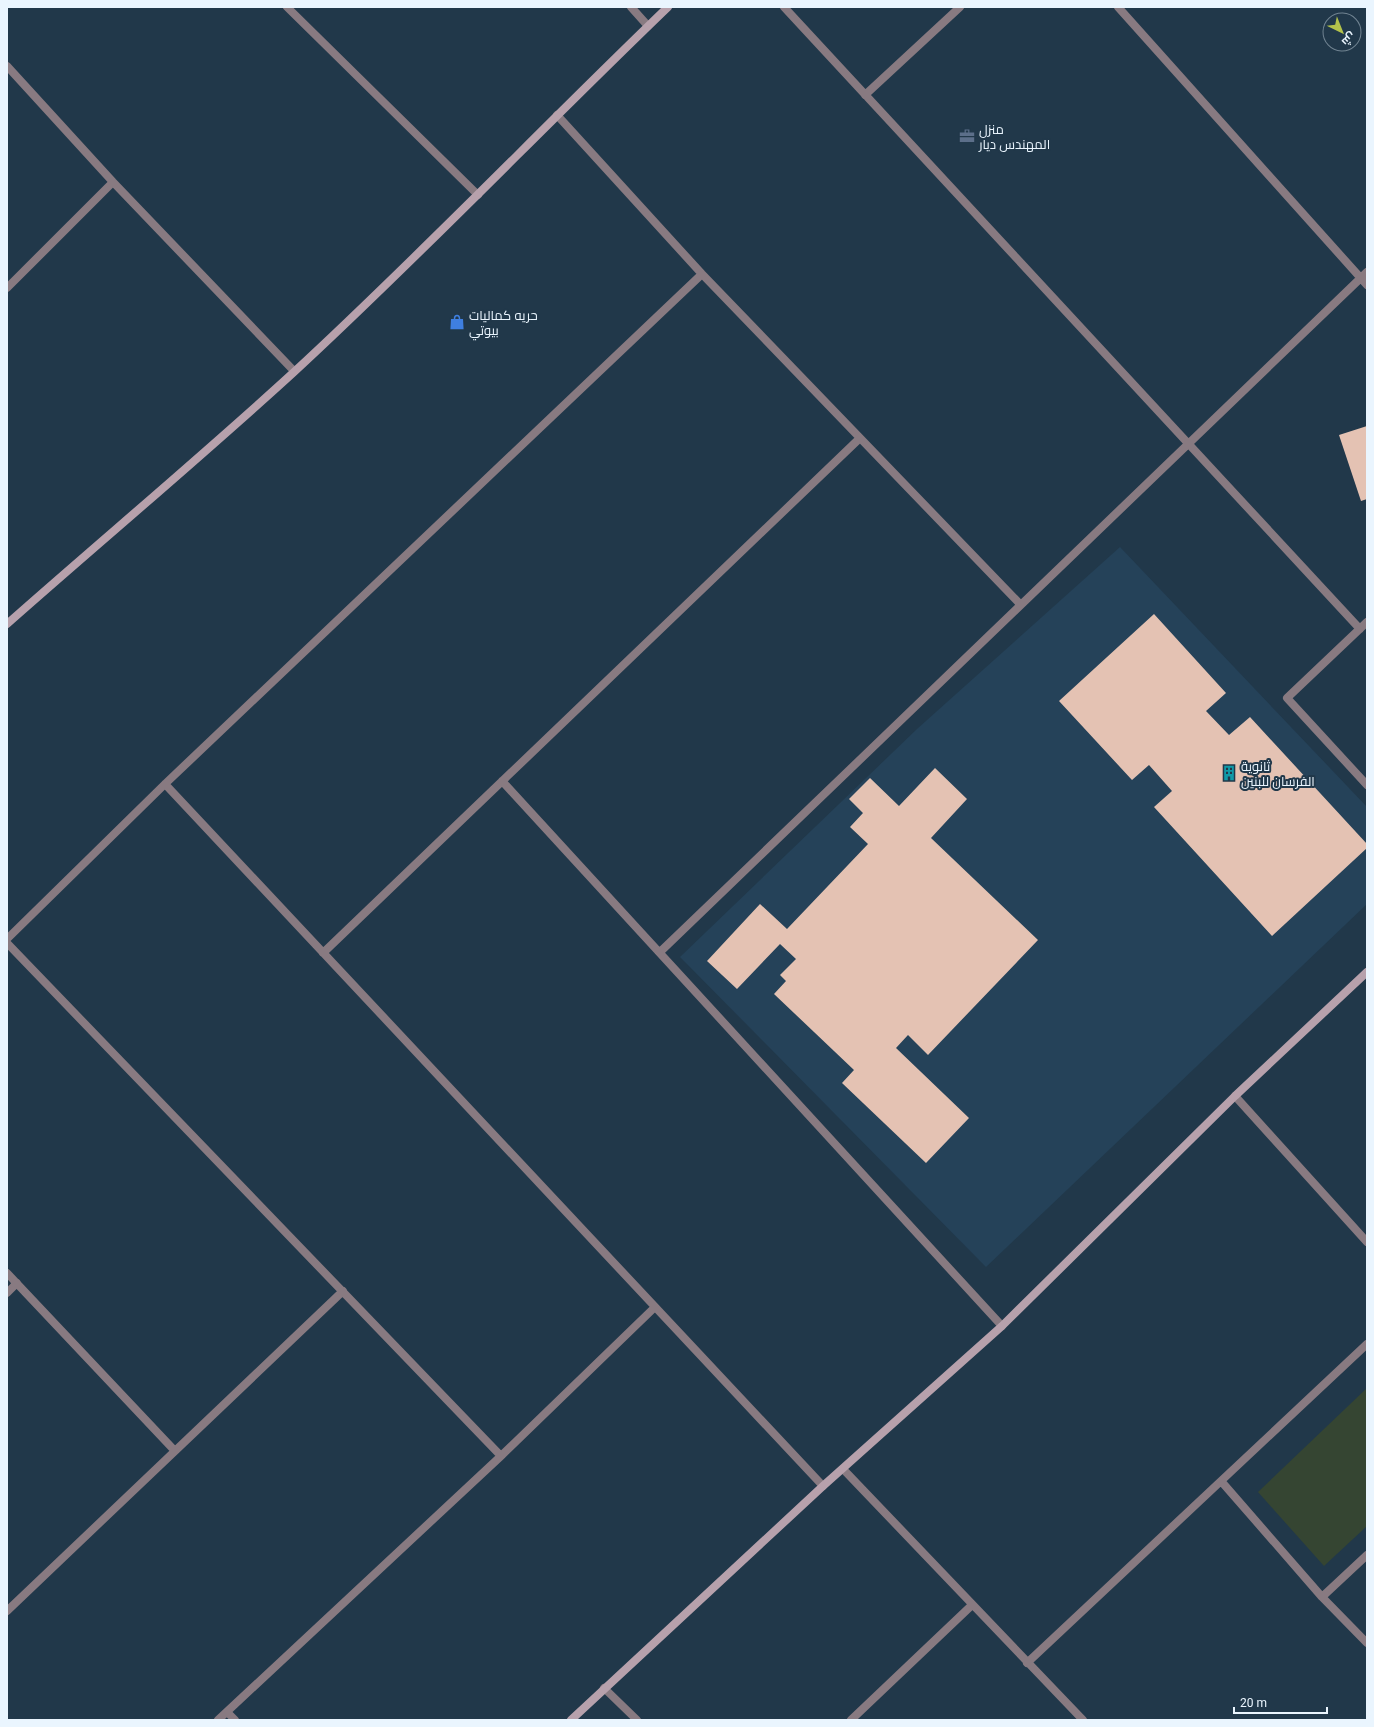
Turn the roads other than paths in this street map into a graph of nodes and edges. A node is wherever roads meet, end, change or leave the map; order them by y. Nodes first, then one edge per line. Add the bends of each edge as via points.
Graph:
1 (287, 7) edge
2 (631, 7) edge
3 (668, 7) edge
4 (784, 7) edge
5 (960, 7) edge
6 (1118, 7) edge
7 (648, 26) junction
8 (7, 66) edge
9 (865, 95) junction
10 (557, 115) junction
11 (113, 182) junction
12 (478, 195) junction
13 (702, 274) junction
14 (1364, 275) edge
15 (1367, 285) edge
16 (7, 288) edge
17 (294, 371) junction
18 (860, 438) junction
19 (1189, 444) junction
20 (1020, 604) junction
21 (1367, 622) edge
22 (7, 624) edge
23 (1360, 629) junction
24 (502, 781) junction
25 (165, 784) junction
26 (1367, 785) edge
27 (7, 939) edge
28 (7, 943) edge
29 (660, 952) junction
30 (323, 953) junction
31 (1367, 972) edge
32 (1234, 1096) junction
33 (1367, 1242) edge
34 (7, 1273) edge
35 (17, 1284) junction
36 (343, 1291) junction
37 (7, 1293) edge
38 (655, 1307) junction
39 (1002, 1326) junction
40 (1367, 1344) edge
41 (175, 1451) junction
42 (501, 1456) junction
43 (843, 1469) junction
44 (1221, 1481) junction
45 (823, 1486) junction
46 (1367, 1555) edge
47 (1322, 1597) junction
48 (972, 1605) junction
49 (7, 1611) edge
50 (1367, 1643) edge
51 (1028, 1663) junction
52 (604, 1688) junction
53 (227, 1712) junction
54 (218, 1720) edge
55 (235, 1720) edge
56 (571, 1720) edge
57 (636, 1720) edge
58 (850, 1720) edge
59 (1083, 1720) edge

1 - 12 street
2 - 7 street
3 - 7 street
4 - 9 street
5 - 9 street
6 - 14 street
7 - 10 street
8 - 11 street
9 - 19 street
10 - 12 street
10 - 13 street
11 - 16 street
11 - 17 street
12 - 17 street
13 - 18 street
13 - 25 street
14 - 15 street
14 - 19 street
17 - 22 street
18 - 20 street
18 - 24 street
19 - 20 street
19 - 23 street
20 - 29 street
21 - 23 street
23 - 26 street via 1287,698
24 - 29 street
24 - 30 street
25 - 27 street
25 - 30 street
28 - 36 street
29 - 39 street
30 - 38 street
31 - 32 street
32 - 33 street
32 - 39 street
34 - 35 street
35 - 37 street
35 - 41 street
36 - 41 street
36 - 42 street
38 - 42 street
38 - 45 street
39 - 43 street
40 - 44 street
41 - 49 street
42 - 53 street
43 - 45 street
43 - 48 street
44 - 47 street
44 - 51 street
45 - 52 street
46 - 47 street
47 - 50 street
48 - 51 street
48 - 58 street
51 - 59 street
52 - 56 street
52 - 57 street
53 - 54 street
53 - 55 street

